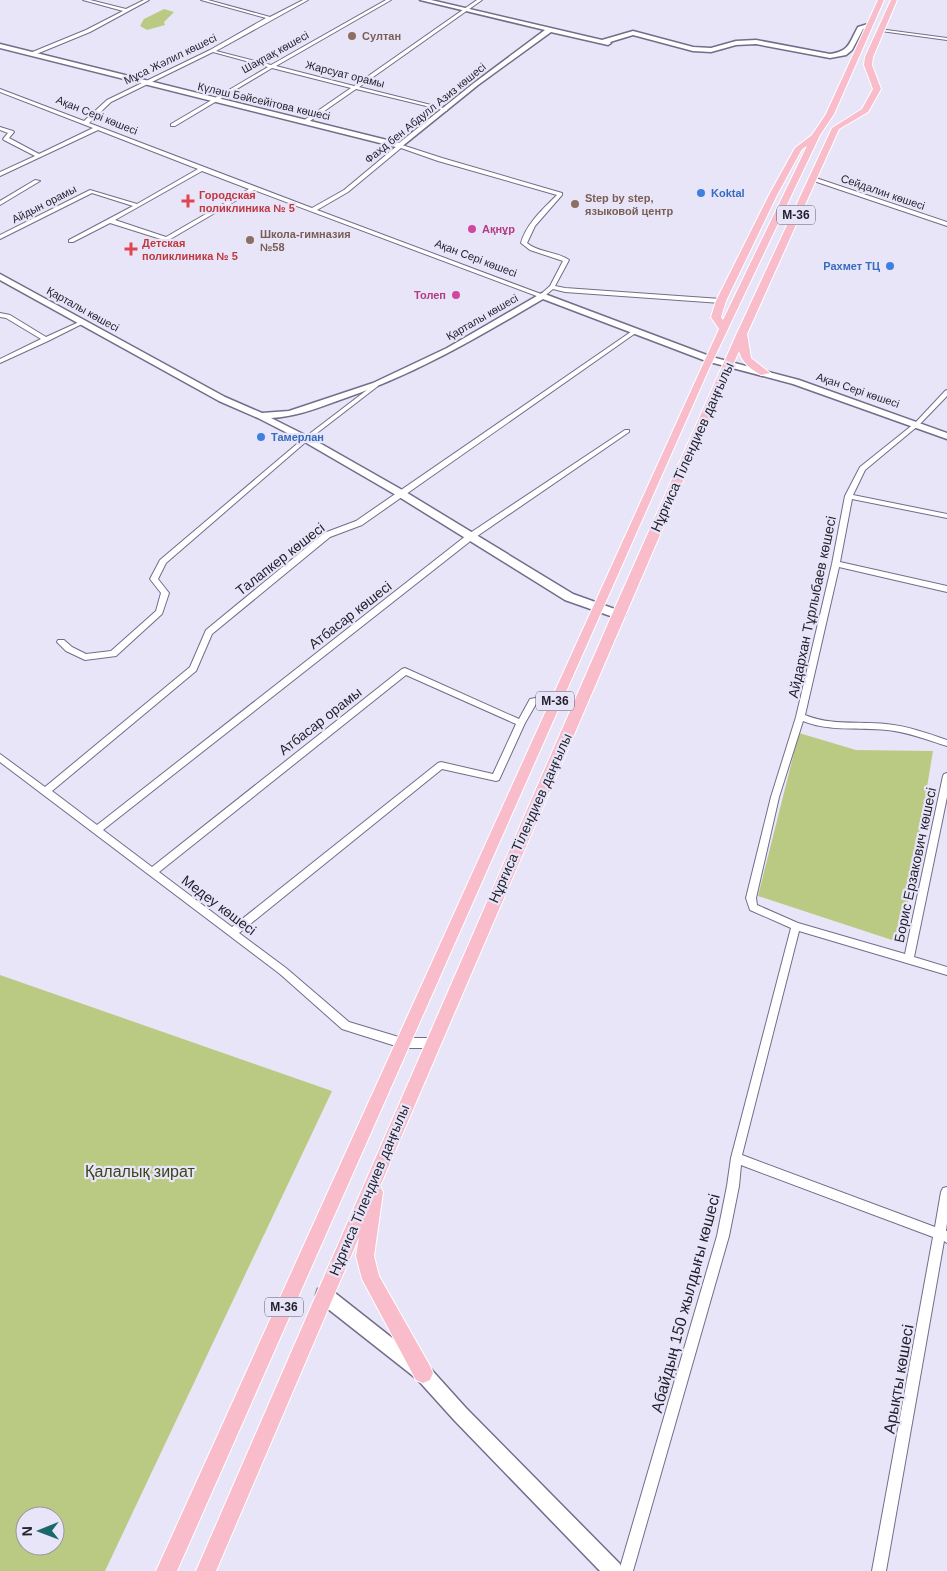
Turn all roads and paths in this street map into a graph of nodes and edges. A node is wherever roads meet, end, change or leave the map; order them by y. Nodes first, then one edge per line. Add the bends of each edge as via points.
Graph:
1 (85, 0) edge
2 (147, 0) edge
3 (203, 0) edge
4 (306, 0) edge
5 (389, 0) edge
6 (423, 0) edge
7 (480, 0) edge
8 (880, 0) edge
9 (894, 0) edge
10 (464, 10) junction
11 (127, 11) junction
12 (270, 18) junction
13 (868, 26) junction
14 (549, 30) junction
15 (881, 30) junction
16 (947, 39) edge
17 (601, 42) junction
18 (616, 45) dead end
19 (0, 46) edge
20 (212, 51) junction
21 (32, 54) junction
22 (270, 65) junction
23 (145, 83) junction
24 (357, 87) junction
25 (0, 90) edge
26 (212, 100) junction
27 (445, 110) junction
28 (306, 122) junction
29 (84, 124) junction
30 (173, 125) dead end
31 (822, 126) junction
32 (0, 128) edge
33 (836, 128) junction
34 (96, 129) junction
35 (816, 135) junction
36 (400, 146) junction
37 (38, 155) junction
38 (202, 170) junction
39 (0, 174) edge
40 (813, 179) junction
41 (37, 181) dead end
42 (254, 188) junction
43 (0, 203) edge
44 (138, 206) junction
45 (313, 210) junction
46 (777, 216) junction
47 (794, 220) junction
48 (111, 221) junction
49 (947, 224) edge
50 (0, 237) edge
51 (71, 241) dead end
52 (0, 277) edge
53 (747, 278) junction
54 (552, 287) junction
55 (726, 290) junction
56 (542, 296) junction
57 (721, 302) junction
58 (0, 315) edge
59 (81, 323) junction
60 (723, 328) junction
61 (635, 331) junction
62 (742, 333) junction
63 (46, 340) junction
64 (709, 359) junction
65 (0, 361) edge
66 (728, 364) junction
67 (765, 373) junction
68 (376, 385) junction
69 (947, 392) edge
70 (260, 416) junction
71 (917, 424) junction
72 (626, 431) dead end
73 (947, 436) edge
74 (306, 439) junction
75 (400, 493) junction
76 (849, 496) junction
77 (947, 516) edge
78 (470, 537) junction
79 (836, 564) junction
80 (947, 589) edge
81 (597, 607) junction
82 (619, 614) junction
83 (61, 642) dead end
84 (556, 697) junction
85 (800, 717) junction
86 (522, 723) junction
87 (947, 743) edge
88 (0, 757) edge
89 (947, 776) edge
90 (46, 791) junction
91 (96, 830) junction
92 (152, 872) junction
93 (796, 926) junction
94 (232, 932) junction
95 (910, 960) junction
96 (947, 971) edge
97 (402, 1043) junction
98 (432, 1043) junction
99 (736, 1158) junction
100 (378, 1171) junction
101 (947, 1192) edge
102 (944, 1236) edge
103 (324, 1295) junction
104 (424, 1373) junction
105 (166, 1571) edge
106 (206, 1571) edge
107 (612, 1571) edge
108 (626, 1571) edge
109 (879, 1571) edge

1 - 11 street
2 - 11 street
3 - 12 street
4 - 12 street, Мұса Жәлил көшесі
5 - 22 street, Шақпақ көшесі
6 - 10 street
7 - 10 street
8 - 13 main road, Нұрғиса Тілендиев даңғылы / M-36
9 - 15 main road
10 - 14 street
10 - 24 street
11 - 21 street
12 - 20 street, Мұса Жәлил көшесі
13 - 17 street via 860,28 844,54 830,56 756,42 736,43 711,50 694,49 633,33
13 - 31 main road, Нұрғиса Тілендиев даңғылы / M-36
14 - 17 street
14 - 27 street, Фахд бен Абдулл Азиз көшесі
15 - 16 street
15 - 33 main road via 869,57 868,65 877,88 872,101 860,114
17 - 18 street
19 - 21 street, Күләш Бәйсейітова көшесі
20 - 22 street, Жарсуат орамы
20 - 23 street, Мұса Жәлил көшесі
21 - 23 street, Күләш Бәйсейітова көшесі
22 - 24 street, Жарсуат орамы
22 - 26 street, Шақпақ көшесі
23 - 26 street, Күләш Бәйсейітова көшесі
23 - 29 street, Мұса Жәлил көшесі via 101,106 95,116
24 - 27 street, Жарсуат орамы
24 - 28 street
25 - 29 street, Ақан Сері көшесі
26 - 28 street, Күләш Бәйсейітова көшесі
26 - 30 street, Шақпақ көшесі
27 - 36 street, Фахд бен Абдулл Азиз көшесі
28 - 36 street, Күләш Бәйсейітова көшесі
29 - 34 street, Ақан Сері көшесі
31 - 33 main road
31 - 35 main road, Нұрғиса Тілендиев даңғылы / M-36
32 - 37 street via 11,132 6,139
33 - 40 main road, Нұрғиса Тілендиев даңғылы / M-36
34 - 37 street
34 - 38 street, Ақан Сері көшесі
35 - 46 main road, Нұрғиса Тілендиев даңғылы / M-36
35 - 55 main road via 799,148
36 - 45 street, Фахд бен Абдулл Азиз көшесі via 346,191
36 - 54 street, Күләш Бәйсейітова көшесі via 560,194 524,239 527,246 557,254 566,260
37 - 39 street
38 - 42 street, Ақан Сері көшесі
38 - 44 street
40 - 47 main road, Нұрғиса Тілендиев даңғылы / M-36
40 - 49 street, Сейдалин көшесі
41 - 43 street, Айдын орамы
42 - 45 street, Ақан Сері көшесі
42 - 48 street via 168,239
44 - 48 street
44 - 50 street, Айдын орамы via 98,192 88,192
45 - 56 street, Ақан Сері көшесі
46 - 47 main road
46 - 53 main road, Нұрғиса Тілендиев даңғылы / M-36
47 - 62 main road, Нұрғиса Тілендиев даңғылы / M-36
48 - 51 street
52 - 59 street, Қарталы көшесі
53 - 55 main road
53 - 60 main road, Нұрғиса Тілендиев даңғылы / M-36
54 - 56 street, Қарталы көшесі
54 - 57 street
55 - 57 main road
56 - 61 street, Ақан Сері көшесі
56 - 68 street, Қарталы көшесі via 450,350
57 - 60 main road via 716,317
58 - 63 street via 8,316
59 - 63 street
59 - 70 street, Қарталы көшесі
60 - 64 main road, Нұрғиса Тілендиев даңғылы / M-36
61 - 64 street, Ақан Сері көшесі
61 - 75 street, Талапкер көшесі
62 - 66 main road, Нұрғиса Тілендиев даңғылы / M-36
62 - 67 main road via 745,357
63 - 65 street
64 - 66 street, Ақан Сері көшесі
64 - 81 main road, Нұрғиса Тілендиев даңғылы / M-36
66 - 67 street, Ақан Сері көшесі
66 - 82 main road, Нұрғиса Тілендиев даңғылы / M-36
67 - 71 street, Ақан Сері көшесі
68 - 70 street, Қарталы көшесі via 290,414
68 - 74 street
69 - 71 street, Айдархан Тұрлыбаев көшесі
70 - 74 street, Қарталы көшесі
71 - 73 street, Ақан Сері көшесі
71 - 76 street, Айдархан Тұрлыбаев көшесі via 862,469
72 - 78 street, Атбасар көшесі
74 - 75 street, Қарталы көшесі
74 - 83 street via 163,562 154,579 165,593 159,612 113,654 85,657
75 - 78 street, Қарталы көшесі
75 - 90 street, Талапкер көшесі via 359,523 327,535 209,632 192,668
76 - 77 street
76 - 79 street, Айдархан Тұрлыбаев көшесі
78 - 81 street, Қарталы көшесі via 569,597
78 - 91 street, Атбасар көшесі
79 - 80 street
79 - 85 street, Айдархан Тұрлыбаев көшесі
81 - 82 street, Қарталы көшесі
81 - 84 main road, Нұрғиса Тілендиев даңғылы / M-36
82 - 98 main road, Нұрғиса Тілендиев даңғылы / M-36
84 - 86 street via 533,701
84 - 97 main road, Нұрғиса Тілендиев даңғылы / M-36
85 - 87 street, Айдархан Тұрлыбаев көшесі via 819,726 887,728 914,732
85 - 93 street via 775,797 751,898 758,910
86 - 92 street, Атбасар орамы via 405,671
86 - 94 street via 496,778 441,765
88 - 90 street, Медеу көшесі
89 - 95 street, Борис Ерзакович көшесі
90 - 91 street, Медеу көшесі
91 - 92 street, Медеу көшесі
92 - 94 street, Медеу көшесі
93 - 95 street
93 - 99 street, Абайдың 150 жылдығы көшесі
94 - 97 street, Медеу көшесі via 346,1026
95 - 96 street
97 - 98 street, Медеу көшесі
97 - 105 main road, Нұрғиса Тілендиев даңғылы / M-36
98 - 100 main road, Нұрғиса Тілендиев даңғылы / M-36
99 - 102 street
99 - 108 street, Абайдың 150 жылдығы көшесі via 723,1236
100 - 103 main road, Нұрғиса Тілендиев даңғылы / M-36
100 - 104 main road via 365,1256 381,1301
101 - 102 street, Арықты көшесі
102 - 109 street, Арықты көшесі
103 - 104 street
103 - 106 main road, Нұрғиса Тілендиев даңғылы / M-36
104 - 107 street

